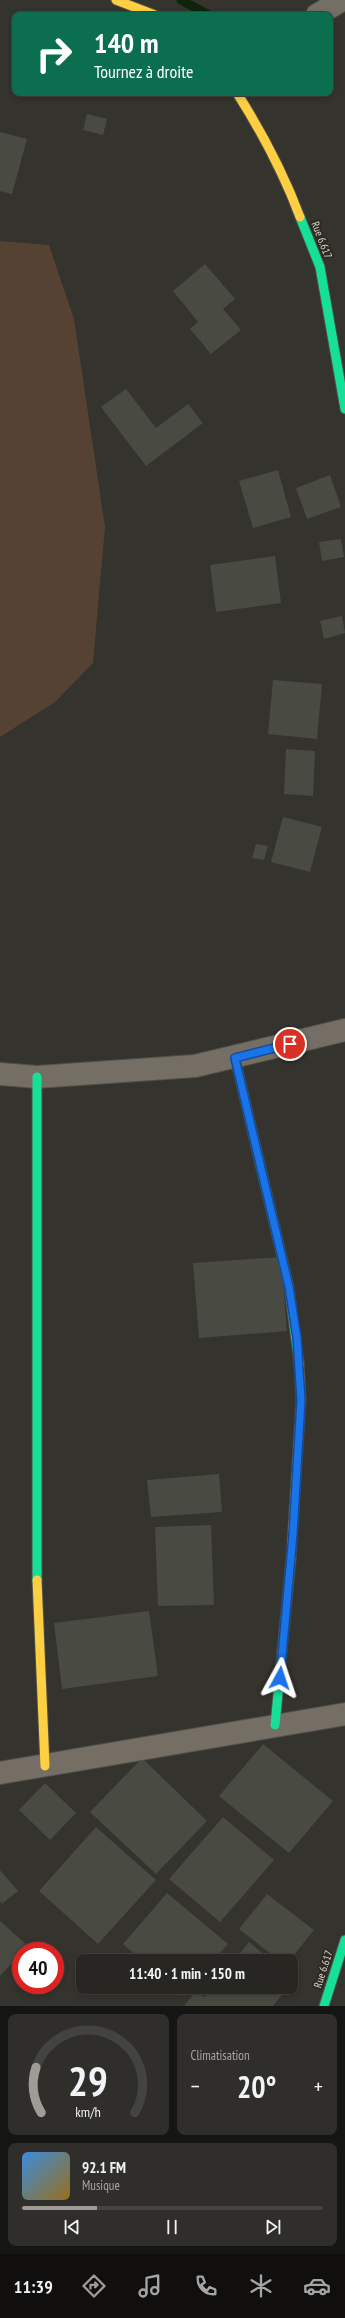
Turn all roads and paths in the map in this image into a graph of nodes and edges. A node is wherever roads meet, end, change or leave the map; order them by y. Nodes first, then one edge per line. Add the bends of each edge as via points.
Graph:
1 (116, 0) edge
2 (342, 0) edge
3 (147, 12) edge
4 (322, 12) edge
5 (239, 96) edge
6 (345, 409) edge
7 (345, 1030) edge
8 (235, 1058) junction
9 (0, 1074) edge
10 (36, 1077) junction
11 (345, 1714) edge
12 (275, 1726) junction
13 (45, 1766) junction
14 (0, 1773) edge
15 (345, 1940) edge
16 (324, 2006) edge

1 - 3 street
2 - 4 street
5 - 6 street, Rue 6.617 via 265,137 286,180 320,267
7 - 8 street
8 - 10 street via 188,1066
8 - 12 street via 289,1287 297,1338 300,1392 293,1534
9 - 10 street
10 - 13 street via 36,1561
11 - 12 street
12 - 13 street
13 - 14 street
15 - 16 street, Rue 6.617

